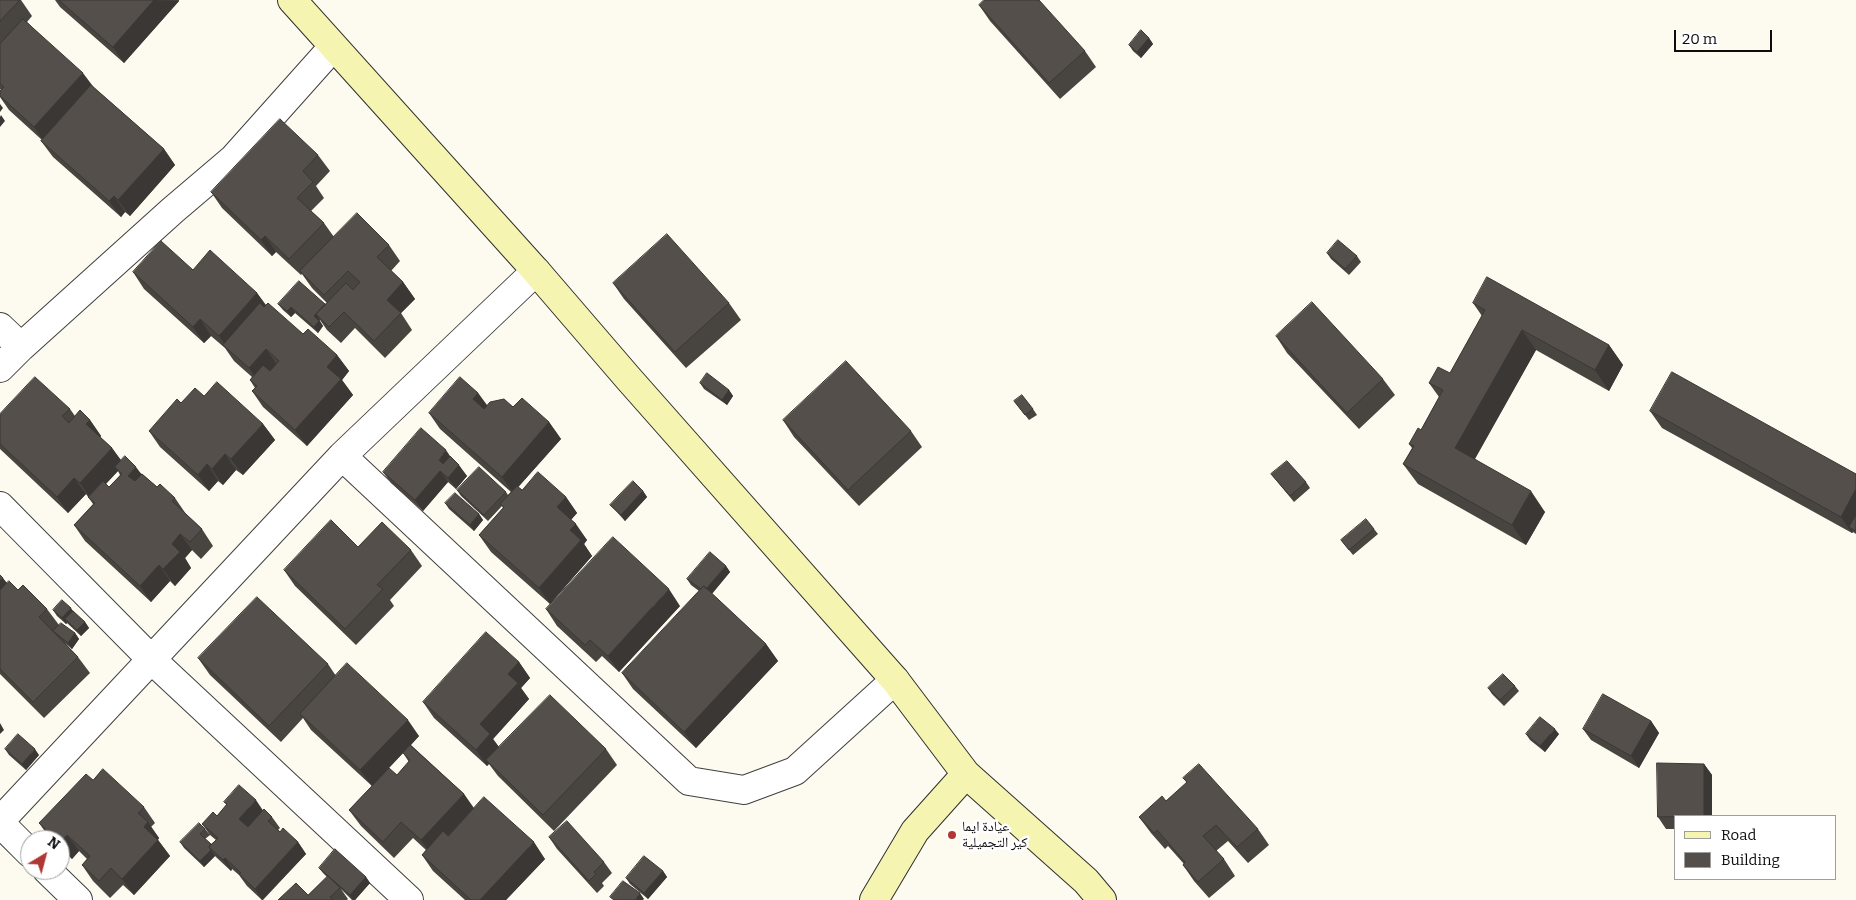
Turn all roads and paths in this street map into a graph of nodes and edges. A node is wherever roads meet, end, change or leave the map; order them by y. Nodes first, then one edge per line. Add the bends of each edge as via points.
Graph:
1 (292, 0) edge
2 (333, 47) junction
3 (536, 271) junction
4 (0, 327) edge
5 (21, 347) junction
6 (0, 368) edge
7 (342, 456) junction
8 (0, 506) edge
9 (152, 660) junction
10 (896, 680) junction
11 (966, 774) junction
12 (0, 822) edge
13 (20, 843) edge
14 (57, 880) edge
15 (78, 900) edge
16 (409, 900) edge
17 (874, 900) edge
18 (1102, 900) edge

1 - 2 street
2 - 3 street
2 - 5 street via 233,159
3 - 7 street
3 - 10 street
4 - 5 street
5 - 6 street
7 - 9 street
7 - 10 street via 689,781 744,790 795,771
8 - 9 street
9 - 12 street
9 - 16 street
10 - 11 street
11 - 17 street via 915,831
11 - 18 street via 1086,881
12 - 13 street
14 - 15 street

